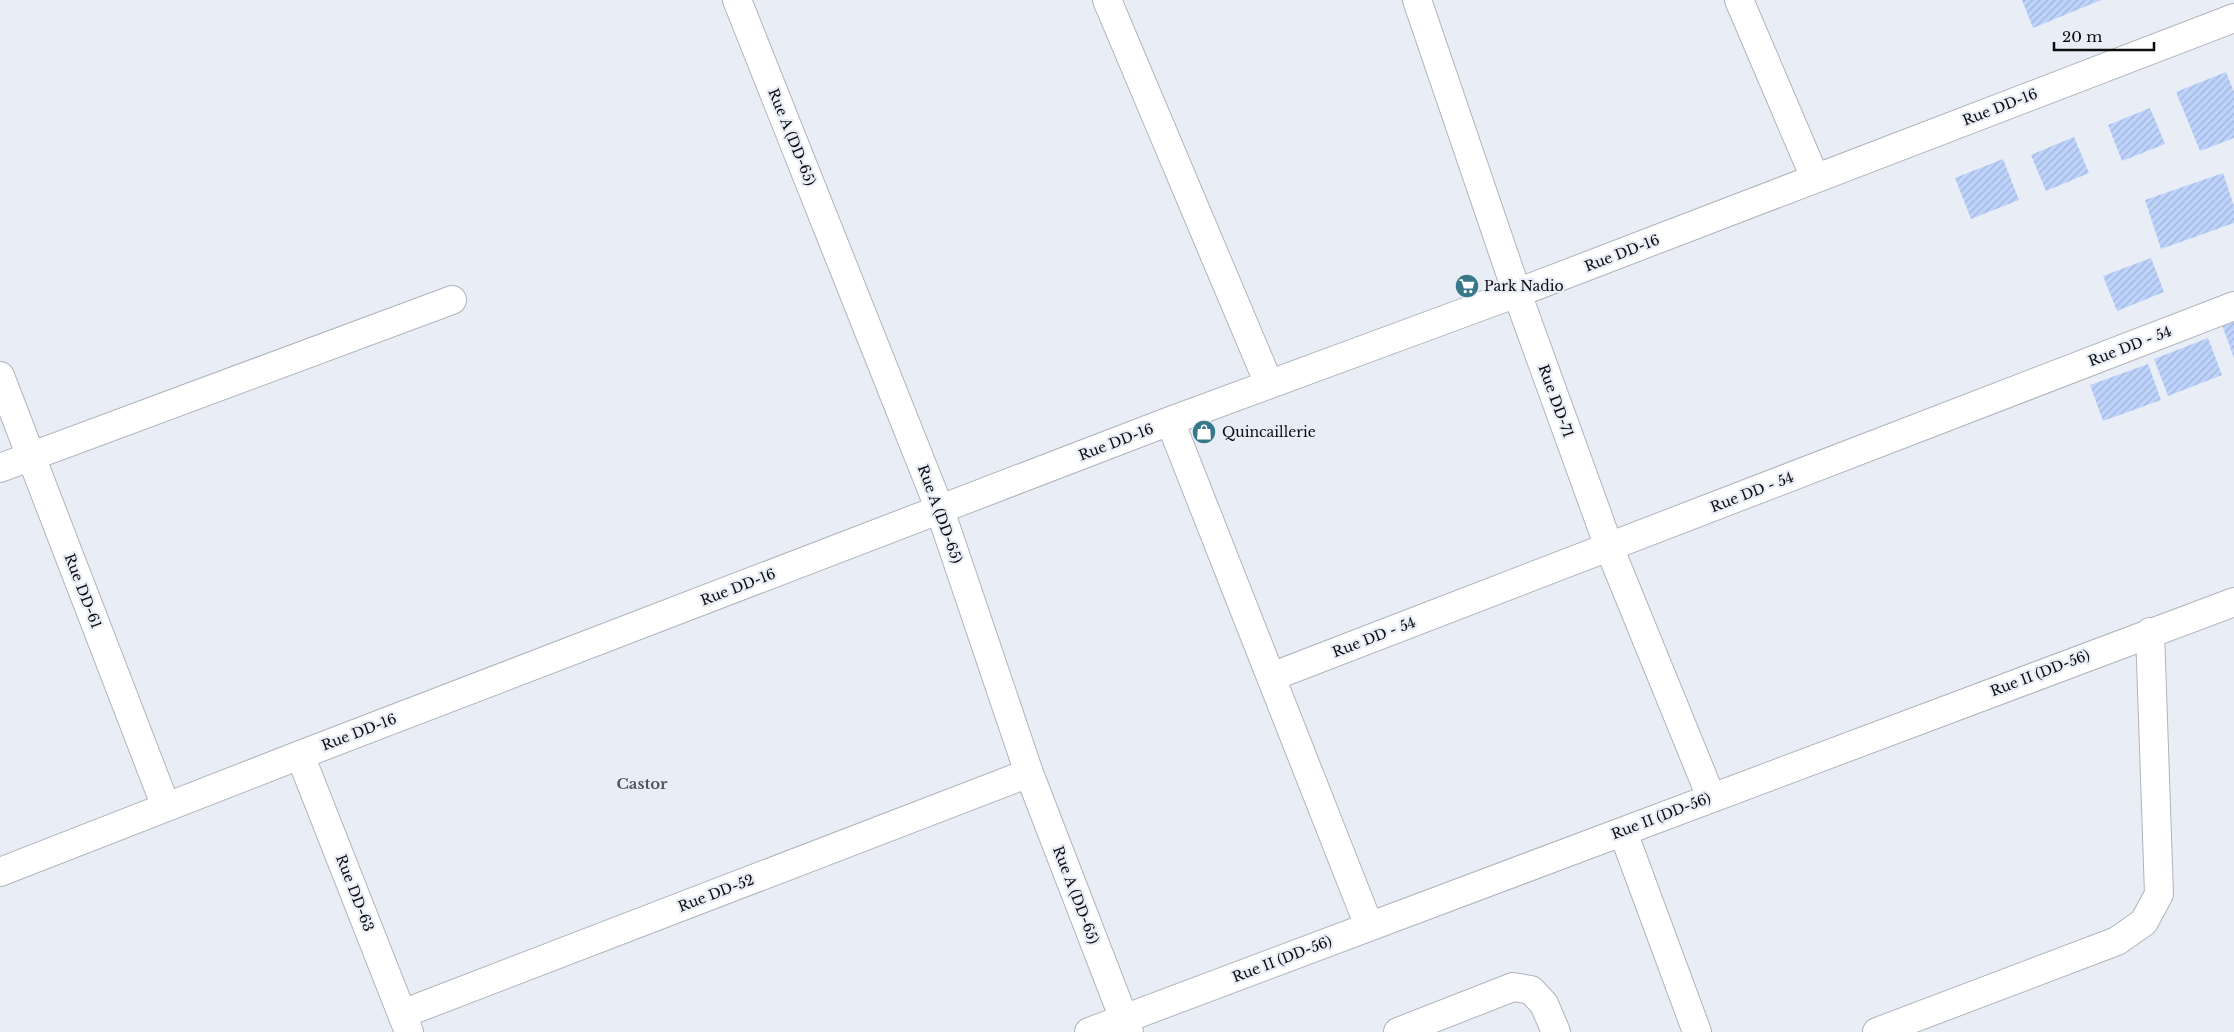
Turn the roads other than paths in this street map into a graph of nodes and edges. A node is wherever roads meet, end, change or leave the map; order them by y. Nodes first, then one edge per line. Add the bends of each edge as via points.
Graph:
1 (737, 0) edge
2 (1107, 0) edge
3 (1417, 0) edge
4 (1739, 0) edge
5 (2234, 18) edge
6 (1815, 178) junction
7 (1517, 293) junction
8 (452, 300) dead end
9 (2234, 306) edge
10 (0, 376) edge
11 (1268, 384) junction
12 (1170, 421) junction
13 (32, 456) junction
14 (0, 468) edge
15 (940, 510) junction
16 (1609, 547) junction
17 (2234, 602) edge
18 (2150, 632) junction
19 (1271, 677) junction
20 (300, 755) junction
21 (1029, 773) junction
22 (1711, 797) junction
23 (166, 807) junction
24 (1623, 832) junction
25 (0, 872) edge
26 (1369, 926) junction
27 (405, 1023) edge
28 (1126, 1025) edge
29 (1089, 1032) edge
30 (1398, 1032) edge
31 (1556, 1032) edge
32 (1697, 1032) edge
33 (1878, 1032) edge

1 - 15 street, Rue A (DD-65)
2 - 11 street
3 - 7 street, Rue DD-71
4 - 6 street
5 - 6 street, Rue DD-16
6 - 7 street, Rue DD-16
7 - 11 street, Rue DD-16
7 - 16 street, Rue DD-71
8 - 13 street
9 - 16 street, Rue DD - 54
10 - 13 street, Rue DD-61
11 - 12 street, Rue DD-16
12 - 15 street, Rue DD-16
12 - 19 street
13 - 14 street
13 - 23 street, Rue DD-61
15 - 20 street, Rue DD-16
15 - 21 street, Rue A (DD-65)
16 - 19 street, Rue DD - 54
16 - 22 street, Rue DD-71
17 - 18 street, Rue II (DD-56)
18 - 22 street, Rue II (DD-56)
18 - 33 street via 2159,894 2144,922 2117,941
19 - 26 street
20 - 23 street, Rue DD-16
20 - 27 street, Rue DD-63
21 - 27 street, Rue DD-52
21 - 28 street, Rue A (DD-65)
22 - 24 street, Rue II (DD-56)
23 - 25 street, Rue DD-16
24 - 26 street, Rue II (DD-56)
24 - 32 street
26 - 28 street, Rue II (DD-56)
28 - 29 street, Rue II (DD-56)
30 - 31 street via 1513,987 1531,990 1544,1004

